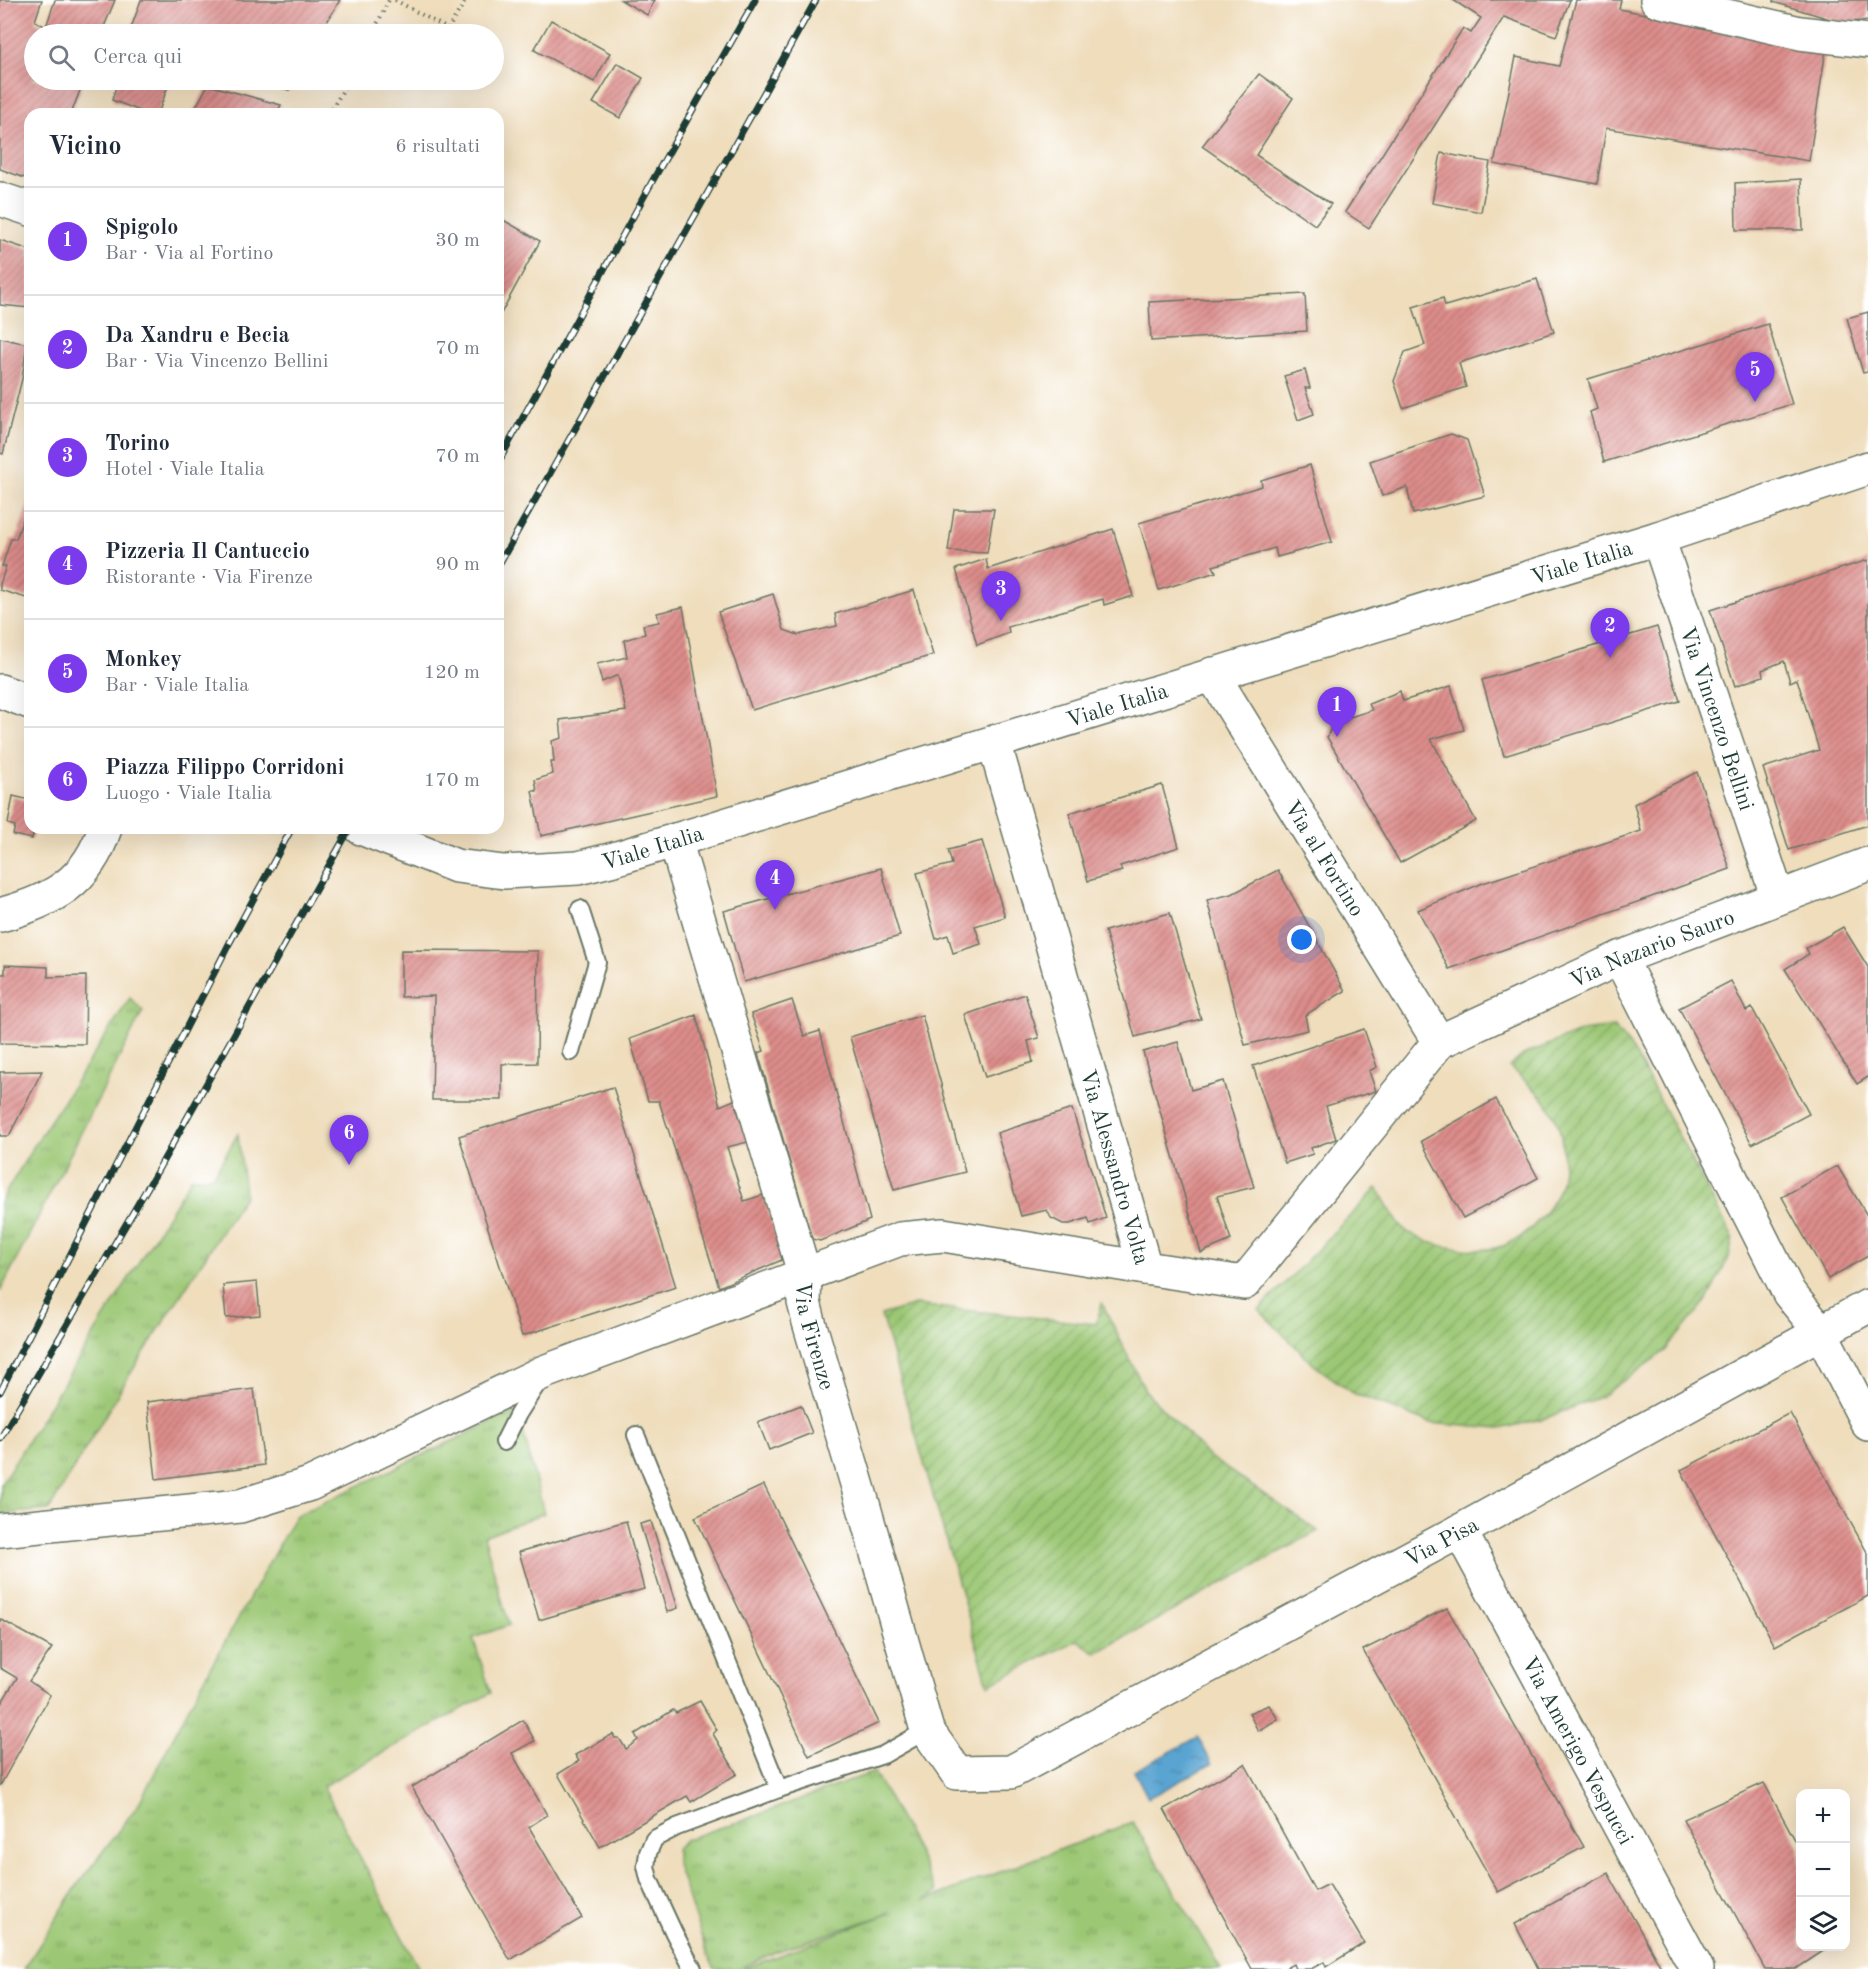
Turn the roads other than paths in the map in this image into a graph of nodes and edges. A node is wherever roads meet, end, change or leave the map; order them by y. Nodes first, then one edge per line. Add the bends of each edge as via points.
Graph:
1 (1658, 0) edge
2 (1868, 41) edge
3 (0, 199) edge
4 (24, 207) edge
5 (1868, 468) edge
6 (1658, 538) junction
7 (1212, 674) junction
8 (0, 691) edge
9 (24, 700) edge
10 (994, 742) junction
11 (102, 834) edge
12 (377, 834) edge
13 (675, 840) junction
14 (1868, 864) edge
15 (1778, 898) junction
16 (580, 909) dead end
17 (0, 915) edge
18 (1620, 958) junction
19 (1439, 1042) junction
20 (571, 1052) dead end
21 (1146, 1268) junction
22 (805, 1276) junction
23 (1868, 1306) edge
24 (1820, 1331) junction
25 (544, 1372) junction
26 (1868, 1424) edge
27 (636, 1435) dead end
28 (504, 1443) dead end
29 (0, 1530) edge
30 (1460, 1531) junction
31 (927, 1730) junction
32 (1011, 1772) joint
33 (779, 1789) junction
34 (693, 1969) edge
35 (1697, 1969) edge

1 - 2 street via 1800,33
3 - 4 street
5 - 6 street, Viale Italia
6 - 7 street, Viale Italia
6 - 15 street, Via Vincenzo Bellini
7 - 10 street, Viale Italia
7 - 19 street, Via al Fortino
8 - 9 street
10 - 13 street, Viale Italia
10 - 21 street, Via Alessandro Volta
11 - 17 street via 90,862 67,887 28,908
12 - 13 street, Viale Italia via 456,866 504,872 578,868
13 - 22 street, Via Firenze
14 - 15 street, Via Nazario Sauro
15 - 18 street, Via Nazario Sauro
16 - 20 lane via 597,962
18 - 19 street, Via Nazario Sauro
18 - 24 street via 1789,1293
19 - 21 street, Via Alessandro Volta via 1244,1284
21 - 22 street via 943,1235 900,1239
22 - 25 street
22 - 31 street, Via Firenze via 804,1302 809,1322
23 - 24 street, Via Pisa
24 - 26 street
24 - 30 street, Via Pisa
25 - 28 lane
25 - 29 street via 310,1484 240,1506
27 - 33 lane
30 - 32 street, Via Pisa
30 - 35 street, Via Amerigo Vespucci
31 - 32 street, Via Firenze via 957,1773
31 - 33 lane via 883,1755
33 - 34 lane via 654,1839 646,1866 649,1879

